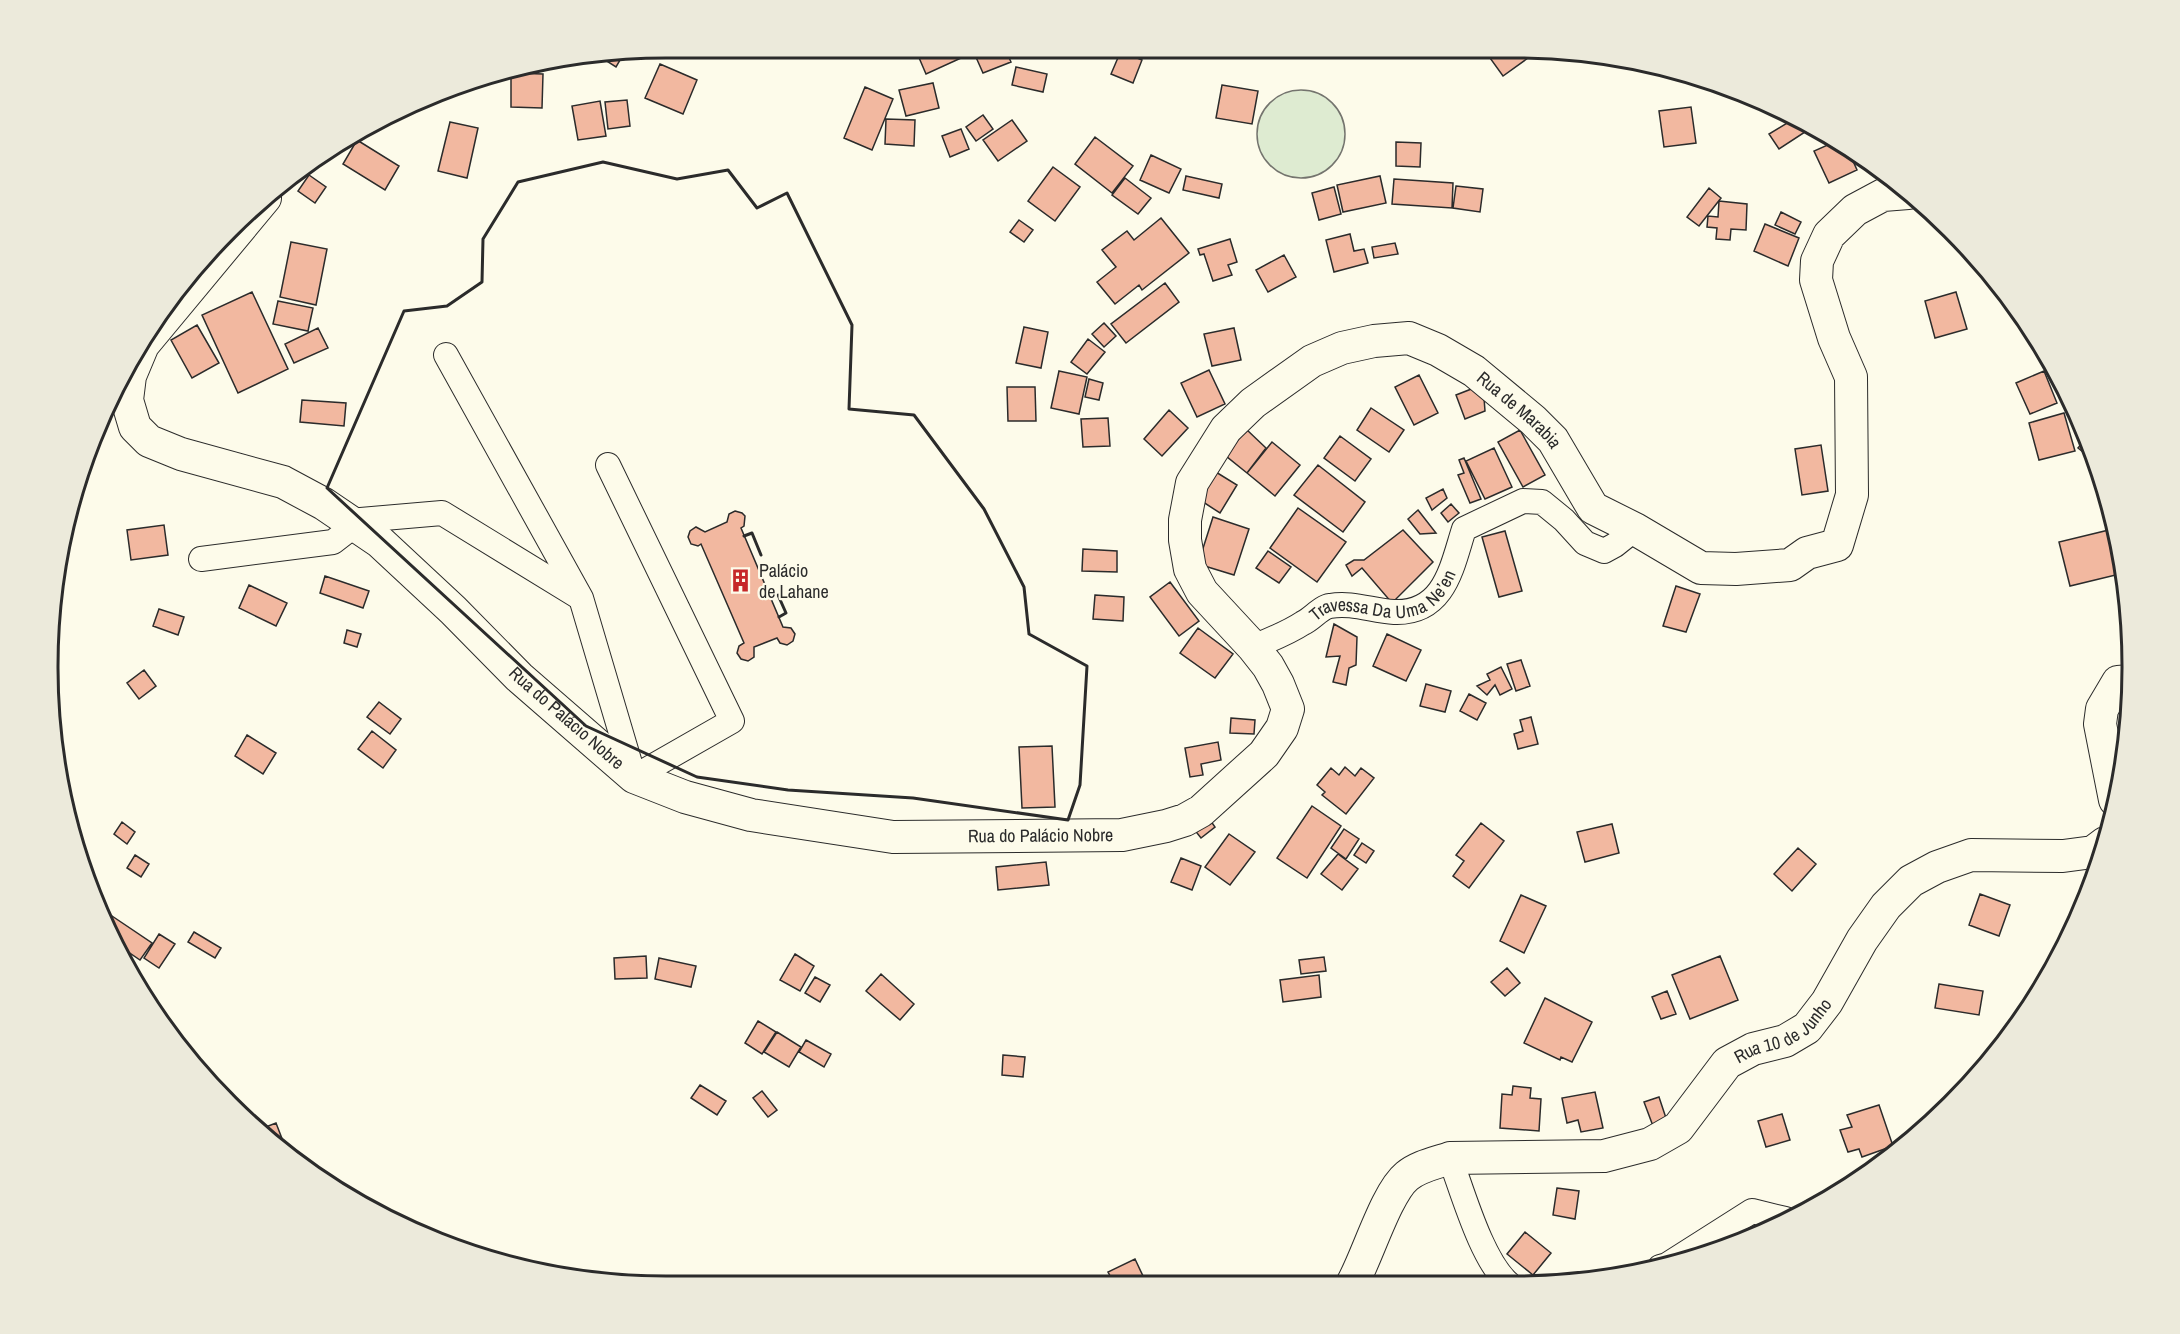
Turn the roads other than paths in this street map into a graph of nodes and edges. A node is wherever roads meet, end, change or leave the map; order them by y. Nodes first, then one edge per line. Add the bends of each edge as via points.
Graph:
1 (1895, 194) edge
2 (446, 355) dead end
3 (129, 383) edge
4 (608, 465) dead end
5 (352, 523) junction
6 (1635, 529) junction
7 (201, 559) dead end
8 (581, 598) junction
9 (1253, 647) junction
10 (2121, 682) edge
11 (634, 777) junction
12 (2111, 780) edge
13 (1201, 811) joint
14 (2092, 852) edge
15 (1450, 1158) junction
16 (1775, 1216) edge
17 (1693, 1248) edge
18 (1356, 1276) edge
19 (1501, 1276) edge

1 - 6 main road, Rua de Marabia via 1882,195 1855,210 1829,235 1817,261 1816,280 1851,377 1852,495 1837,545 1807,553 1790,565 1701,568
2 - 8 street
3 - 5 main road, Rua do Palácio Nobre via 127,400 135,427 149,441 181,454 283,482
4 - 11 street via 732,721
5 - 7 street via 333,542
5 - 8 street via 442,513
5 - 11 main road, Rua do Palácio Nobre via 381,542 519,677
6 - 9 street, Travessa Da Uma Ne’en via 1604,550 1585,543 1542,502 1523,501 1464,529 1448,579 1433,600 1416,609 1395,612 1328,606 1296,628
6 - 9 main road, Rua de Marabia via 1593,508 1553,440 1474,371 1409,338 1374,340 1342,348 1312,361 1253,403 1226,429 1192,483 1185,520 1190,569 1202,592
8 - 11 street
9 - 13 main road, Rua de Marabia via 1278,684 1288,709 1282,728 1264,754
10 - 12 main road via 2102,709 2100,724
11 - 13 main road, Rua do Palácio Nobre via 684,797 751,815 893,837 1122,835 1166,826
14 - 15 main road, Rua 10 de Junho via 2063,856 1971,855 1911,881 1886,906 1807,1028 1785,1041 1753,1049 1727,1063 1678,1128 1650,1144 1604,1156
15 - 18 main road, Rua 10 de Junho via 1407,1176 1396,1189
15 - 19 street via 1484,1247
16 - 17 street via 1752,1211

